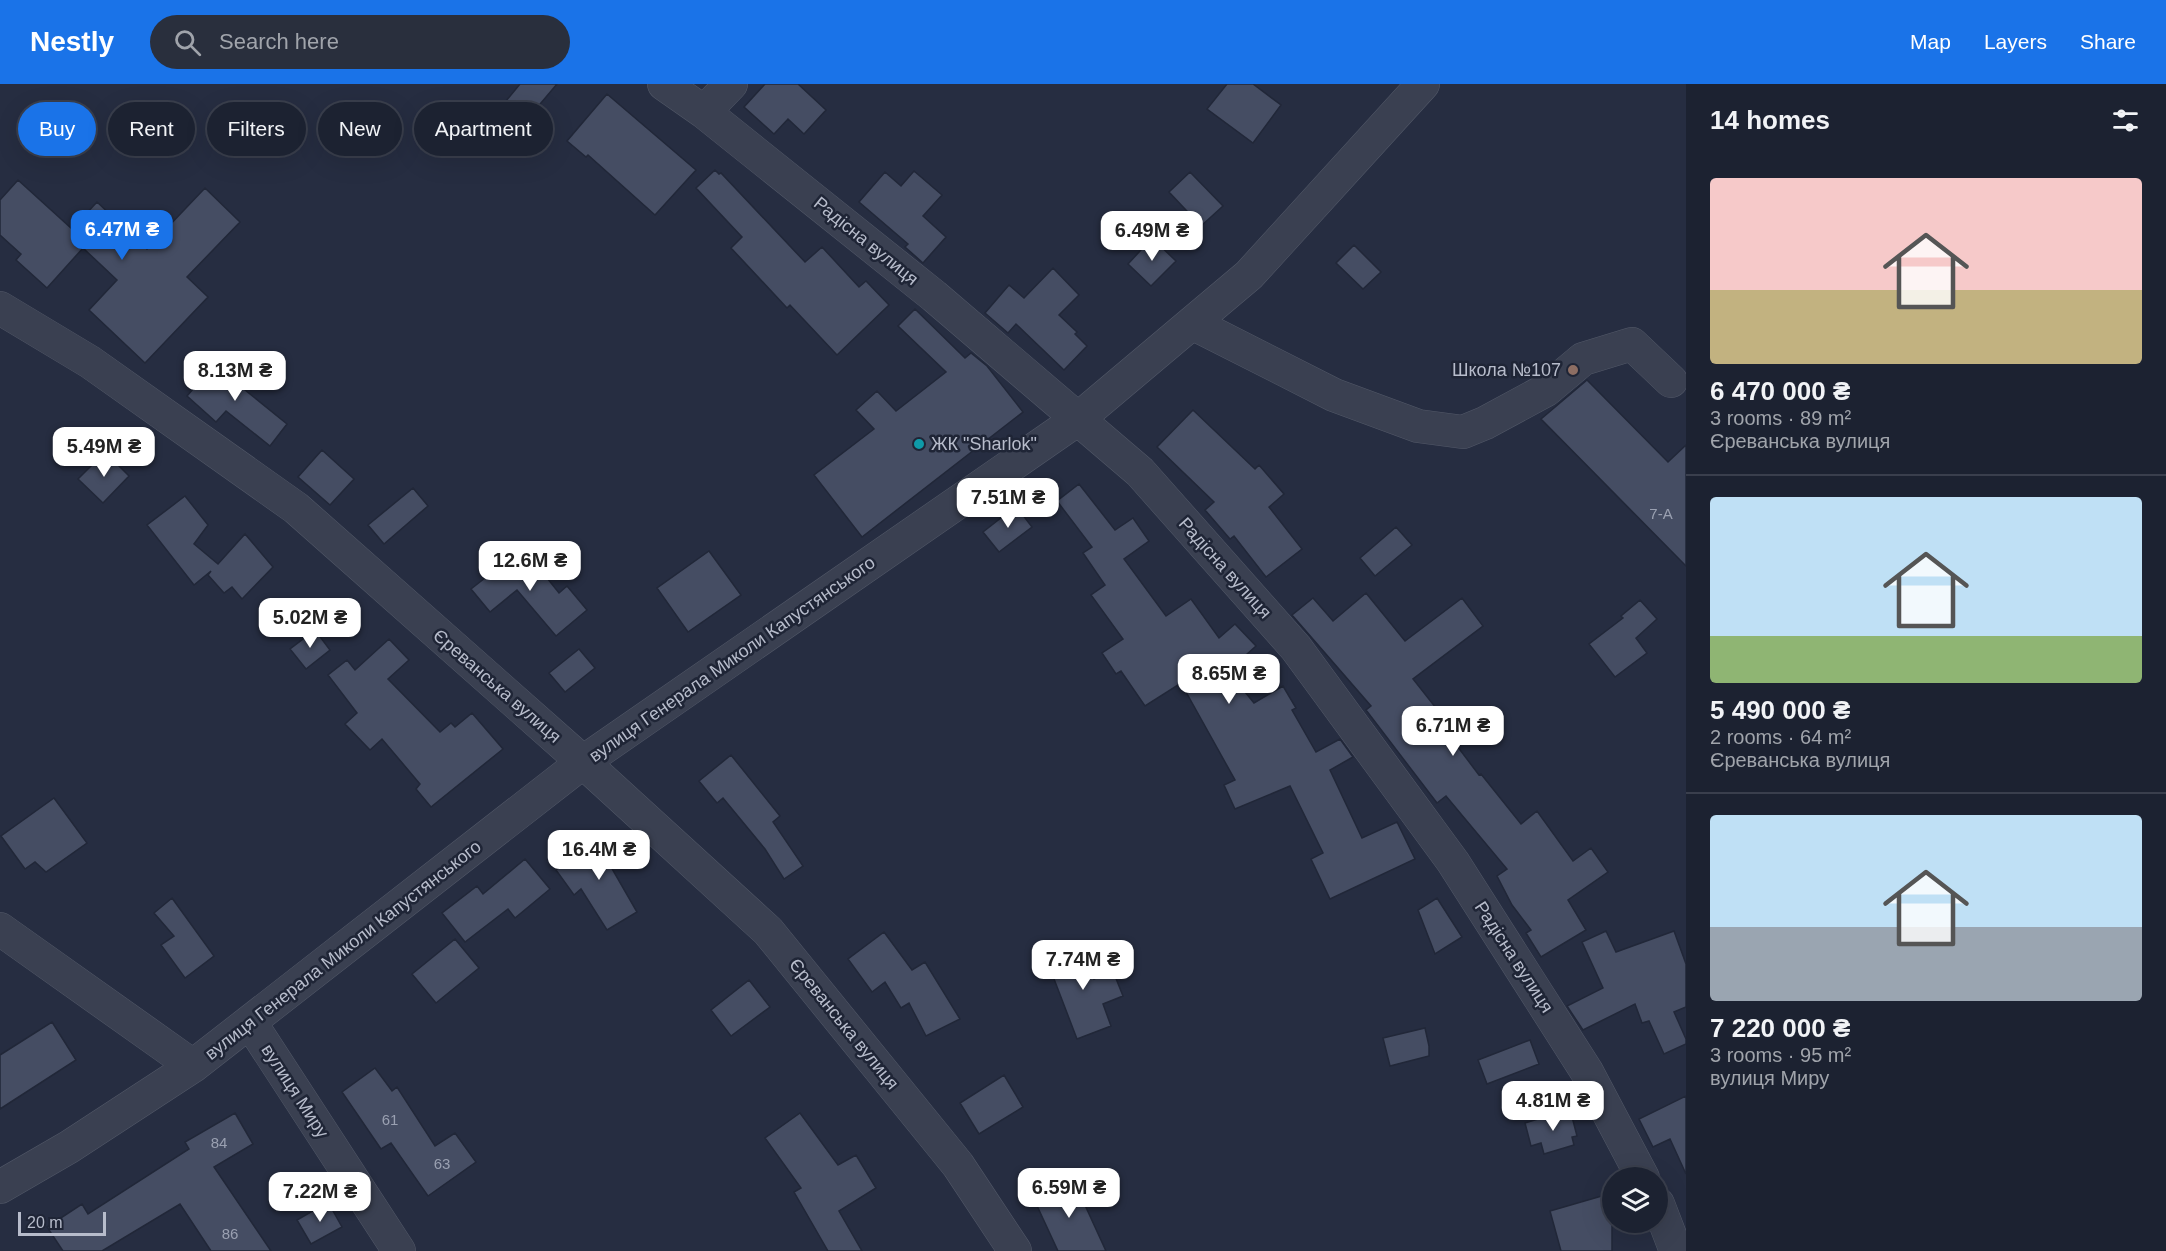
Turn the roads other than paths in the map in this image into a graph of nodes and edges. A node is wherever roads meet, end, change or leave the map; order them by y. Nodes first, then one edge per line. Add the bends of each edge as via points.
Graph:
1 (664, 84) edge
2 (731, 84) edge
3 (1424, 84) edge
4 (704, 112) junction
5 (0, 308) edge
6 (1192, 322) junction
7 (1671, 381) dead end
8 (1078, 419) junction
9 (583, 762) junction
10 (0, 929) edge
11 (250, 1022) junction
12 (193, 1066) junction
13 (1637, 1167) edge
14 (0, 1187) edge
15 (1668, 1230) edge
16 (399, 1251) edge
17 (1015, 1251) edge
18 (1676, 1251) edge

1 - 4 street, Радісна вулиця
2 - 4 street
3 - 6 street, вулиця Генерала Миколи Капустянського via 1249,274
4 - 8 street, Радісна вулиця via 934,296
5 - 9 street, Єреванська вулиця via 90,362 296,508
6 - 7 street via 1334,395 1418,426 1463,432 1546,390 1583,359 1632,344
6 - 8 street, вулиця Генерала Миколи Капустянського
8 - 9 street, вулиця Генерала Миколи Капустянського
8 - 13 street, Радісна вулиця via 1140,472 1296,648 1453,862 1587,1072
9 - 11 street, вулиця Генерала Миколи Капустянського
9 - 17 street, Єреванська вулиця via 768,931 958,1165
10 - 12 street
11 - 12 street, вулиця Генерала Миколи Капустянського
11 - 16 street, вулиця Миру
12 - 14 street, вулиця Генерала Миколи Капустянського
15 - 18 street

